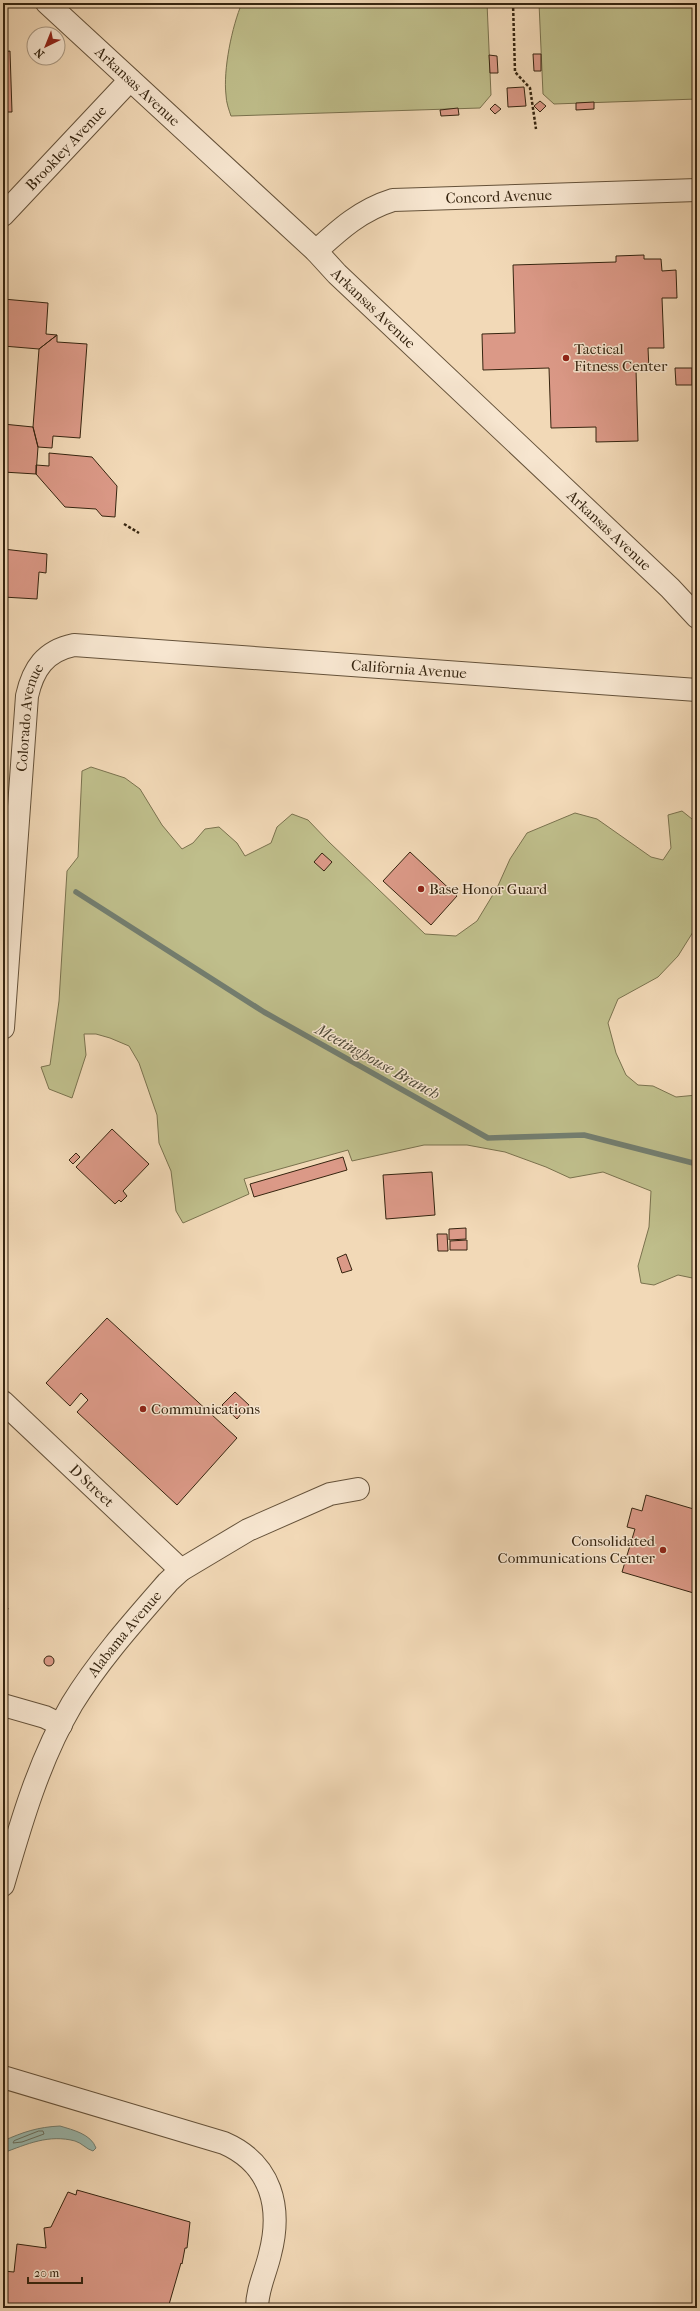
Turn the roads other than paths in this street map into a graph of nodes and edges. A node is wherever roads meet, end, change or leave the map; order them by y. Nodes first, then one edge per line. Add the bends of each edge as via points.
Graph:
1 (47, 3) edge
2 (130, 80) junction
3 (697, 190) edge
4 (3, 216) edge
5 (316, 251) junction
6 (697, 617) edge
7 (121, 649) joint
8 (697, 690) edge
9 (3, 1028) edge
10 (3, 1402) edge
11 (358, 1489) dead end
12 (181, 1570) junction
13 (3, 1705) edge
14 (60, 1725) junction
15 (3, 1885) edge
16 (3, 2077) edge
17 (257, 2308) edge

1 - 2 street, Arkansas Avenue
2 - 4 street, Brookley Avenue
2 - 5 street, Arkansas Avenue
3 - 5 street, Concord Avenue via 393,200 360,214
5 - 6 street, Arkansas Avenue via 337,274 670,588
7 - 8 street, California Avenue
7 - 9 street, Colorado Avenue via 74,645 54,652 41,662 30,684 27,696
10 - 12 street, D Street
11 - 12 street, Alabama Avenue via 330,1494 248,1530
12 - 14 street, Alabama Avenue via 133,1622 97,1667
13 - 14 street via 45,1717
14 - 15 street, Alabama Avenue via 32,1790
16 - 17 street via 224,2143 249,2159 265,2177 269,2186 276,2223

